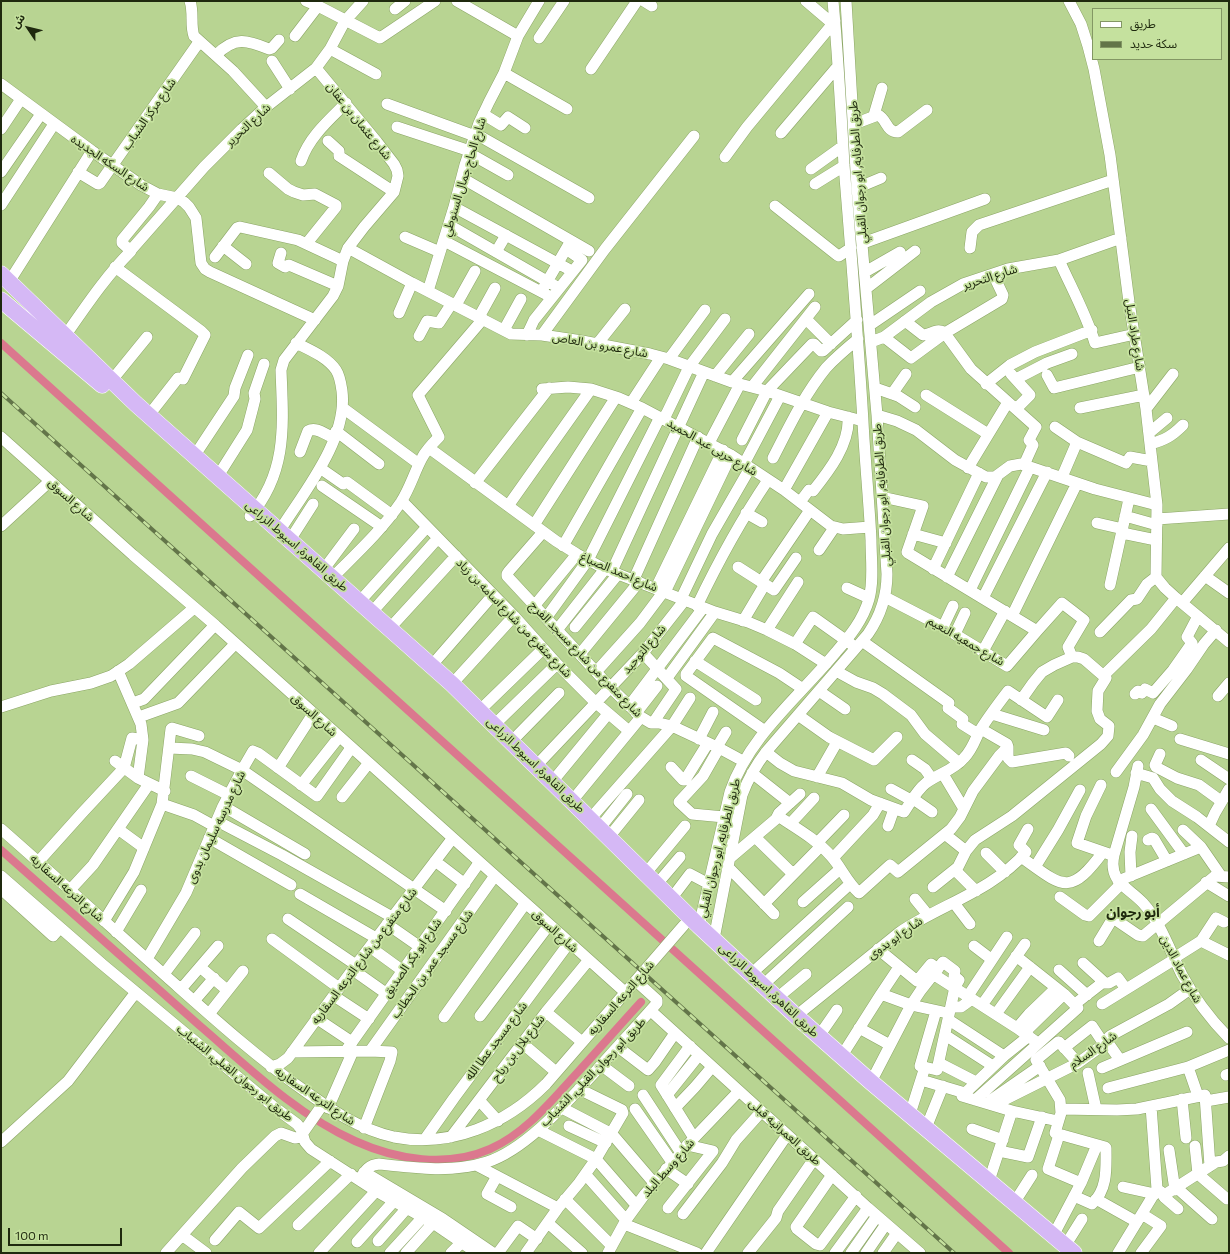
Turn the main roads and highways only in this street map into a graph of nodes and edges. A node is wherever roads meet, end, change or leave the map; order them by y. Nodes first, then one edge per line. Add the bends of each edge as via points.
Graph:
1 (5, 278) edge
2 (1, 300) edge
3 (253, 512) junction
4 (541, 774) junction
5 (686, 929) junction
6 (981, 1179) junction
7 (1063, 1247) edge

1 - 3 highway, طريق القاهرة, اسيوط الزراعى via 149,415 218,476
2 - 3 highway, طريق القاهرة, اسيوط الزراعى
3 - 4 highway, طريق القاهرة, اسيوط الزراعى via 474,717
3 - 4 highway, طريق القاهرة, اسيوط الزراعى via 285,535 452,684
4 - 5 highway, طريق القاهرة, اسيوط الزراعى
4 - 5 highway, طريق القاهرة, اسيوط الزراعى via 657,884 671,899
5 - 6 highway, طريق القاهرة, اسيوط الزراعى via 822,1051
5 - 6 highway, طريق القاهرة, اسيوط الزراعى via 714,939 841,1057 910,1114
6 - 7 highway, طريق القاهرة, اسيوط الزراعى
6 - 7 highway, طريق القاهرة, اسيوط الزراعى via 1014,1203

